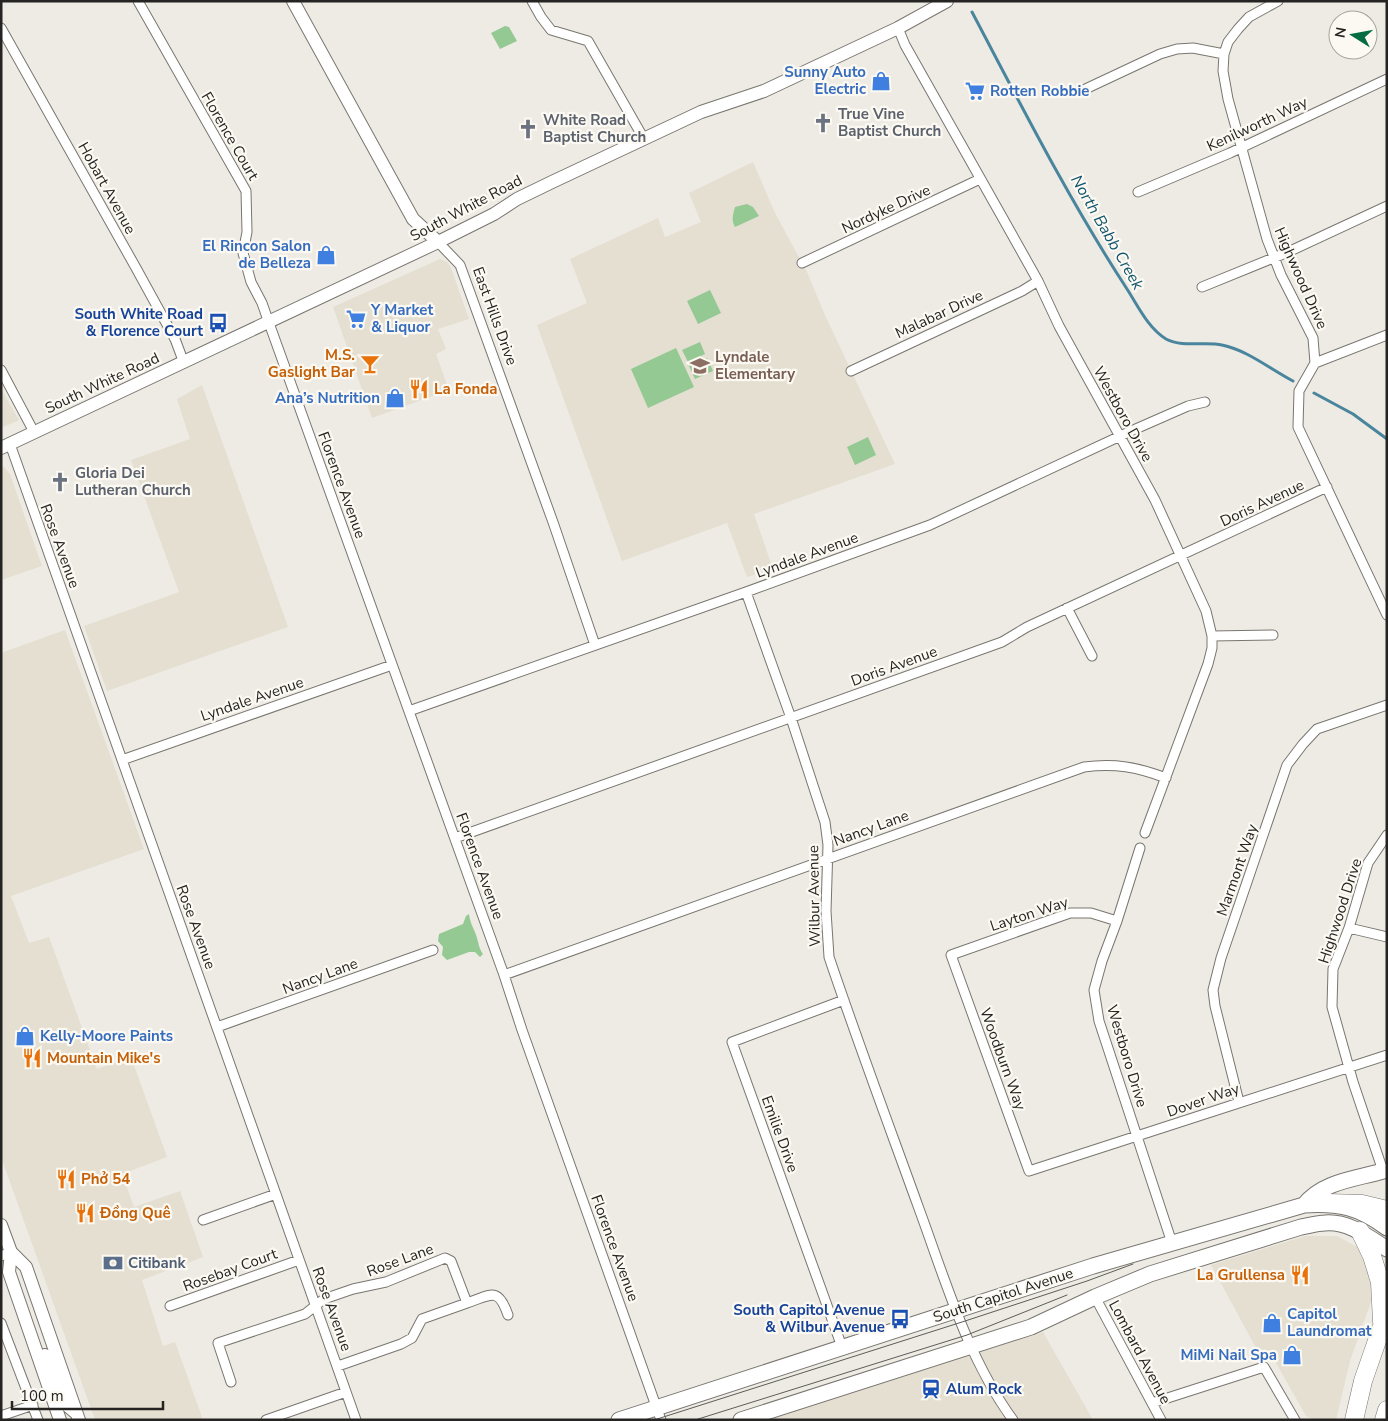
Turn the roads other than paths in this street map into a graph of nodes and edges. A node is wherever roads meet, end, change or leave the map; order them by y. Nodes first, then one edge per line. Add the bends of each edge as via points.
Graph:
1 (138, 1) edge
2 (293, 1) edge
3 (532, 1) edge
4 (947, 1) edge
5 (1278, 1) edge
6 (1, 28) edge
7 (898, 28) junction
8 (1224, 54) junction
9 (1387, 78) edge
10 (1079, 92) dead end
11 (644, 139) junction
12 (1241, 147) junction
13 (980, 179) junction
14 (1138, 192) dead end
15 (1387, 206) edge
16 (438, 242) junction
17 (1275, 258) junction
18 (802, 264) dead end
19 (1038, 281) junction
20 (1202, 287) dead end
21 (269, 322) junction
22 (1387, 335) edge
23 (184, 363) junction
24 (1315, 363) junction
25 (1, 370) edge
26 (852, 371) dead end
27 (1205, 402) dead end
28 (34, 432) junction
29 (1120, 436) junction
30 (5, 446) edge
31 (1327, 487) junction
32 (1182, 555) junction
33 (746, 592) junction
34 (1067, 608) junction
35 (1387, 615) edge
36 (1274, 634) dead end
37 (1212, 636) junction
38 (595, 645) junction
39 (1092, 656) dead end
40 (392, 664) junction
41 (1387, 705) edge
42 (409, 711) junction
43 (791, 718) junction
44 (122, 760) junction
45 (1166, 778) junction
46 (1145, 833) dead end
47 (1387, 835) edge
48 (455, 838) junction
49 (1140, 848) dead end
50 (827, 859) junction
51 (1117, 921) junction
52 (1350, 928) junction
53 (1387, 937) edge
54 (432, 950) dead end
55 (951, 956) joint
56 (504, 975) junction
57 (844, 1000) junction
58 (217, 1027) junction
59 (1387, 1055) edge
60 (1348, 1068) junction
61 (1239, 1102) junction
62 (1137, 1137) junction
63 (1029, 1171) joint
64 (1385, 1171) edge
65 (276, 1194) junction
66 (1328, 1203) junction
67 (1304, 1205) junction
68 (1387, 1210) edge
69 (203, 1220) dead end
70 (1, 1225) edge
71 (1387, 1228) edge
72 (1360, 1231) junction
73 (1172, 1243) junction
74 (1387, 1249) edge
75 (6, 1254) edge
76 (299, 1260) junction
77 (1095, 1297) junction
78 (467, 1303) junction
79 (316, 1305) junction
80 (170, 1306) dead end
81 (956, 1311) junction
82 (508, 1315) dead end
83 (1384, 1317) edge
84 (1, 1323) edge
85 (971, 1347) junction
86 (842, 1348) junction
87 (36, 1350) junction
88 (338, 1366) junction
89 (231, 1382) dead end
90 (346, 1392) junction
91 (1152, 1403) junction
92 (33, 1405) junction
93 (1387, 1410) edge
94 (659, 1413) edge
95 (1, 1416) edge
96 (78, 1417) edge
97 (38, 1420) edge
98 (60, 1420) edge
99 (266, 1420) edge
100 (356, 1420) edge
101 (619, 1420) edge
102 (741, 1420) edge
103 (1013, 1420) edge
104 (1162, 1420) edge
105 (1295, 1420) edge
106 (1354, 1420) edge
107 (1384, 1420) edge

1 - 21 street, Florence Court via 246,191 247,232 243,253 251,282
2 - 16 main road, East Hills Drive via 413,219
3 - 11 street via 551,30 588,41
4 - 7 main road, South White Road
5 - 8 street via 1249,18 1228,42
6 - 23 street, Hobart Avenue via 136,268
7 - 11 main road, South White Road via 764,90 701,112
7 - 13 street, Westboro Drive
8 - 10 street via 1193,48 1177,49
8 - 12 street, Highwood Drive via 1228,99
9 - 12 street, Kenilworth Way
11 - 16 main road, South White Road via 526,195
12 - 14 street, Kenilworth Way
12 - 17 street, Highwood Drive via 1257,208
13 - 18 street, Nordyke Drive
13 - 19 street, Westboro Drive
15 - 17 street
16 - 21 main road, South White Road
16 - 38 street, East Hills Drive via 460,265
17 - 20 street
17 - 24 street, Highwood Drive via 1313,338
19 - 26 street, Malabar Drive
19 - 29 street, Westboro Drive
21 - 23 main road, South White Road
21 - 40 street, Florence Avenue
22 - 24 street
23 - 28 main road, South White Road
24 - 31 street via 1299,391 1298,427
25 - 28 street
27 - 29 street, Lyndale Avenue via 1188,406
28 - 30 main road, South White Road
29 - 32 street, Westboro Drive
29 - 33 street, Lyndale Avenue via 930,524
30 - 44 street, Rose Avenue
31 - 32 street, Doris Avenue
31 - 35 street
32 - 34 street, Doris Avenue
32 - 37 street, Westboro Drive via 1206,611
33 - 38 street, Lyndale Avenue
33 - 43 street, Wilbur Avenue
34 - 39 street
34 - 43 street, Doris Avenue via 1002,642
36 - 37 street
37 - 45 street, Westboro Drive via 1208,664
38 - 42 street, Lyndale Avenue
40 - 42 street, Florence Avenue
40 - 44 street, Lyndale Avenue
41 - 61 street, Marmont Way via 1317,729 1287,765 1213,990
42 - 48 street, Florence Avenue
43 - 48 street, Doris Avenue
43 - 50 street, Wilbur Avenue via 825,822
44 - 58 street, Rose Avenue
45 - 46 street, Westboro Drive
45 - 50 street, Nancy Lane via 1127,766 1105,764 1084,767
47 - 52 street, Highwood Drive via 1368,863
48 - 56 street, Florence Avenue
49 - 51 street, Westboro Drive
50 - 56 street, Nancy Lane
50 - 57 street, Wilbur Avenue via 829,956
51 - 55 street, Layton Way via 1091,913 1070,913
51 - 62 street, Westboro Drive via 1094,990 1099,1020
52 - 53 street
52 - 60 street, Highwood Drive via 1334,969 1332,1007
54 - 58 street, Nancy Lane
55 - 63 street, Woodburn Way
56 - 94 street, Florence Avenue
57 - 81 street, Wilbur Avenue
57 - 86 street, Emilie Drive via 732,1042
58 - 65 street, Rose Avenue
59 - 60 street, Dover Way
60 - 61 street, Dover Way
60 - 64 street, Highwood Drive
61 - 62 street, Dover Way
62 - 63 street, Dover Way
62 - 73 street, Westboro Drive
64 - 67 main road via 1326,1188 1311,1196
65 - 69 street
65 - 76 street, Rose Avenue
66 - 67 main road, South Capitol Avenue
66 - 68 highway via 1362,1204
66 - 71 main road, South Capitol Avenue via 1360,1212
67 - 73 main road, South Capitol Avenue
70 - 75 main road
72 - 74 main road
72 - 77 main road via 1326,1223 1301,1227 1150,1274
72 - 83 highway via 1380,1282
73 - 81 main road, South Capitol Avenue
75 - 87 main road via 9,1272
75 - 96 main road via 26,1267
76 - 79 street, Rose Avenue
76 - 80 street, Rosebay Court
77 - 85 main road via 1031,1327
77 - 91 street, Lombard Avenue
78 - 79 street, Rose Lane via 451,1261 444,1258 386,1282 324,1299
78 - 82 street via 489,1295 497,1296 503,1300
78 - 88 street via 422,1319 412,1338 401,1344
79 - 88 street, Rose Avenue
79 - 89 street, Rose Lane via 305,1314 218,1343
81 - 85 street, Wilbur Avenue
81 - 86 main road, South Capitol Avenue
83 - 106 highway
84 - 92 street
85 - 102 main road
85 - 103 street, Wilbur Avenue
86 - 94 main road, South Capitol Avenue
87 - 96 main road via 47,1356 64,1403
87 - 98 main road
88 - 90 street, Rose Avenue
90 - 99 street
90 - 100 street, Rose Avenue
91 - 104 street, Lombard Avenue
91 - 105 street via 1264,1367
92 - 95 street
92 - 97 street
93 - 107 highway
94 - 101 main road, South Capitol Avenue

